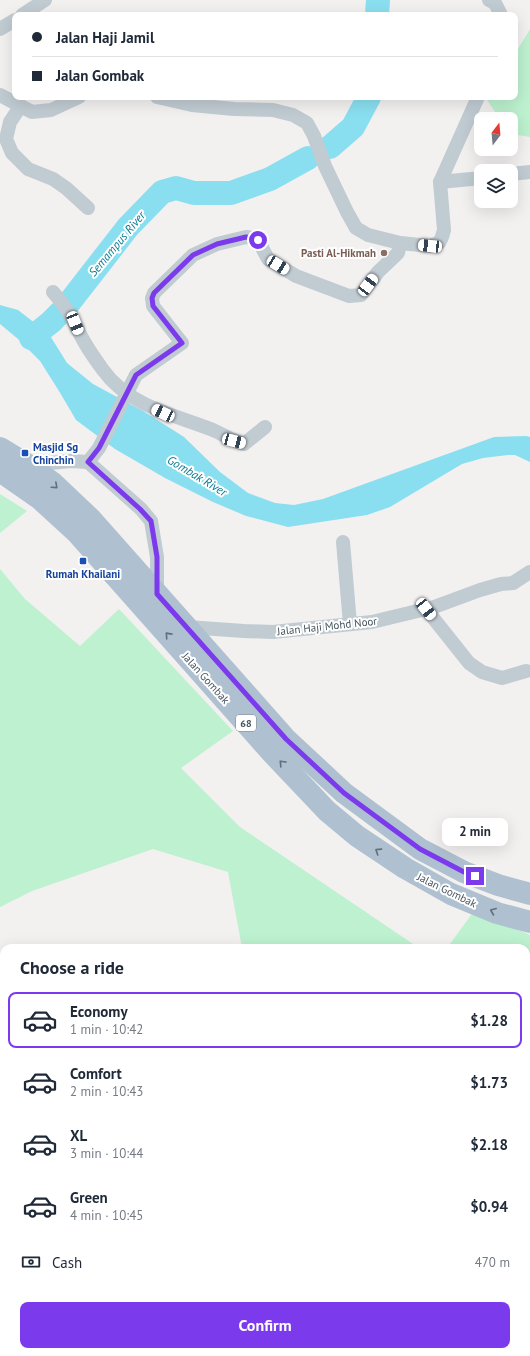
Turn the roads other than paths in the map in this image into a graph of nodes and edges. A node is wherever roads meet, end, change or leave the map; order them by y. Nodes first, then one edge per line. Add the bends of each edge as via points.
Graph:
1 (45, 0) edge
2 (27, 12) edge
3 (12, 22) edge
4 (0, 29) edge
5 (0, 95) edge
6 (73, 100) edge
7 (169, 100) edge
8 (477, 100) edge
9 (20, 107) junction
10 (530, 172) edge
11 (518, 173) edge
12 (474, 179) edge
13 (440, 182) junction
14 (88, 208) dead end
15 (400, 243) junction
16 (57, 296) dead end
17 (126, 394) junction
18 (265, 427) dead end
19 (0, 448) edge
20 (88, 462) junction
21 (28, 465) junction
22 (0, 472) edge
23 (343, 542) dead end
24 (530, 572) edge
25 (157, 594) junction
26 (426, 609) junction
27 (350, 624) junction
28 (187, 627) junction
29 (526, 671) dead end
30 (530, 894) edge
31 (530, 922) edge

1 - 2 street
3 - 4 street
5 - 9 street
6 - 9 street via 51,110 32,112
7 - 15 street via 192,106 273,110 293,115 307,123 356,228 368,235
8 - 13 street
9 - 14 street via 10,122 6,139 12,153 28,169 53,179
10 - 11 street
12 - 13 street
13 - 15 street via 444,230 442,237 438,243 430,246
15 - 17 street via 398,253 378,272 361,295 349,296 296,276 268,259 258,240 253,238 246,237 217,244 193,255 154,293 152,298 153,306 182,343 136,375
16 - 17 street via 103,370
17 - 18 street via 163,413 244,444
17 - 20 street via 99,448
19 - 21 main road, Jalan Gombak / 68
20 - 21 street
20 - 25 street via 151,521 157,557
21 -> 25 main road, Jalan Gombak / 68 via 53,483 91,519
31 -> 22 main road, Jalan Gombak / 68 via 497,913 451,894 405,868 357,836 327,811 272,753 77,533 40,499
23 - 27 street
24 - 26 street, Jalan Haji Mohd Noor via 513,583 480,590
25 - 28 main road, Jalan Gombak / 68
26 - 27 street, Jalan Haji Mohd Noor via 372,622
26 - 29 street via 469,663 482,672 502,678
27 - 28 street, Jalan Haji Mohd Noor via 273,632
28 - 30 main road, Jalan Gombak / 68 via 286,739 344,793 420,849 464,872

